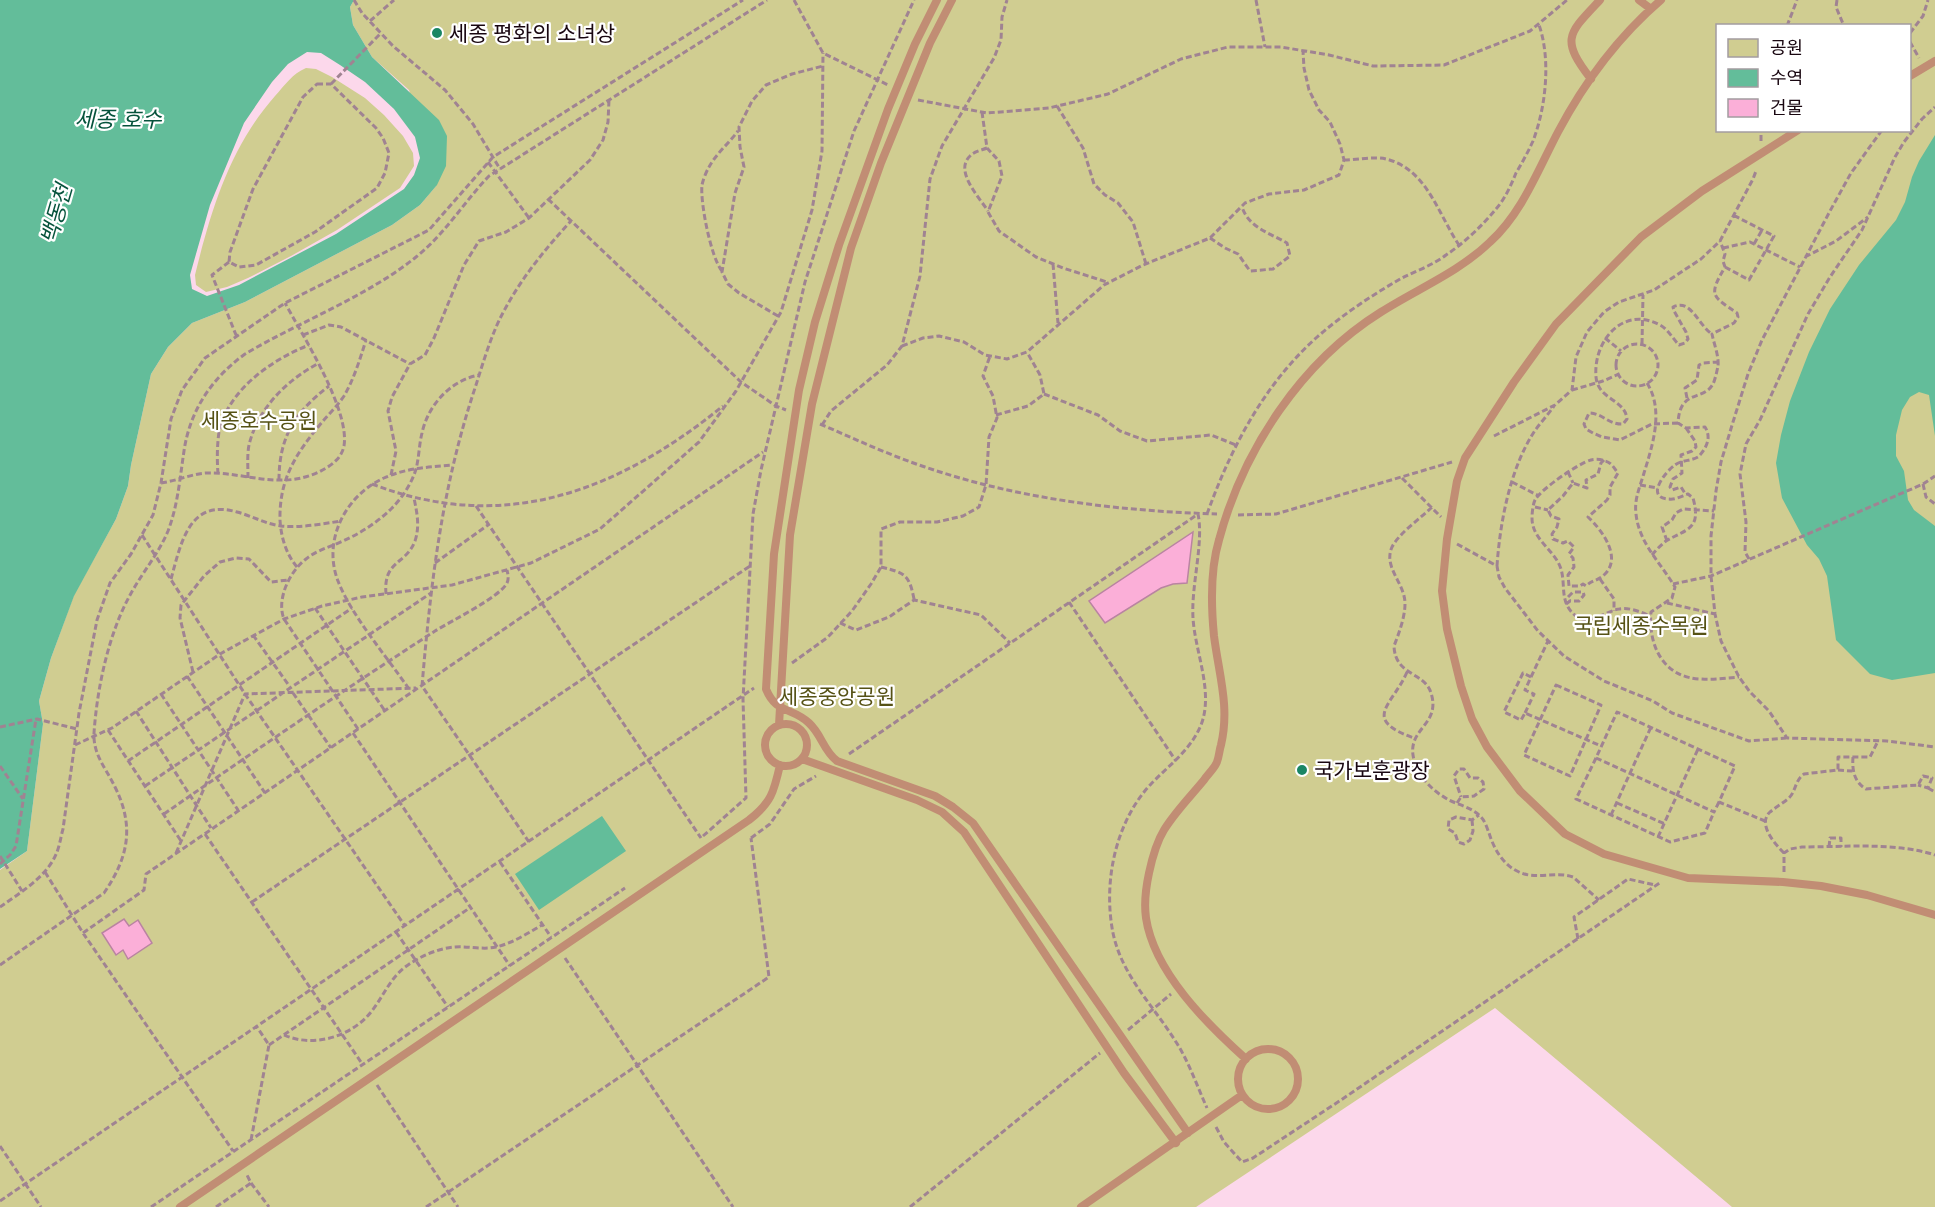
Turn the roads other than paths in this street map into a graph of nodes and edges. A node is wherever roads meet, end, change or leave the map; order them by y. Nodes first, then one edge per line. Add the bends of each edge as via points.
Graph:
1 (937, 0) edge
2 (952, 0) edge
3 (1600, 0) edge
4 (1640, 0) edge
5 (1661, 0) edge
6 (1651, 9) junction
7 (1935, 61) edge
8 (1911, 75) edge
9 (1591, 79) junction
10 (1795, 132) edge
11 (780, 709) junction
12 (779, 725) junction
13 (802, 759) junction
14 (780, 765) junction
15 (1935, 915) edge
16 (1246, 1059) junction
17 (1242, 1095) junction
18 (1188, 1133) junction
19 (1176, 1143) junction
20 (180, 1207) edge
21 (1081, 1207) edge

1 - 11 lane via 896,89 815,322 774,555 766,689 770,700
2 - 11 lane via 881,163 851,248 809,420 790,535
3 - 9 lane via 1577,24 1570,39 1575,58
4 - 6 lane
5 - 6 lane
6 - 9 lane
7 - 8 lane
9 - 16 lane via 1558,131 1526,194 1490,242 1437,281 1378,314 1304,378 1257,443 1227,515 1218,541 1212,584 1214,635 1226,710 1222,739 1216,764 1161,835 1146,886 1145,917 1167,972 1209,1023
10 - 15 lane via 1702,191 1641,237 1556,324 1515,382 1465,458 1457,481 1443,591 1447,629 1472,719 1487,747 1520,791 1565,834 1604,854 1688,878 1785,882 1868,895
11 - 12 lane
11 - 18 lane via 808,723 827,753 837,761 934,796 973,823
12 - 13 lane via 792,725 803,732 807,745
12 - 14 lane via 768,733 764,746 770,759
13 - 14 lane via 790,766
13 - 19 lane via 917,800 942,812 964,832 1107,1048
14 - 20 lane via 775,790 762,810 749,820
16 - 17 lane via 1238,1074
16 - 17 lane via 1267,1048 1277,1050 1294,1063 1299,1083 1290,1101 1273,1110 1254,1107
17 - 18 lane
18 - 19 lane
19 - 21 lane

